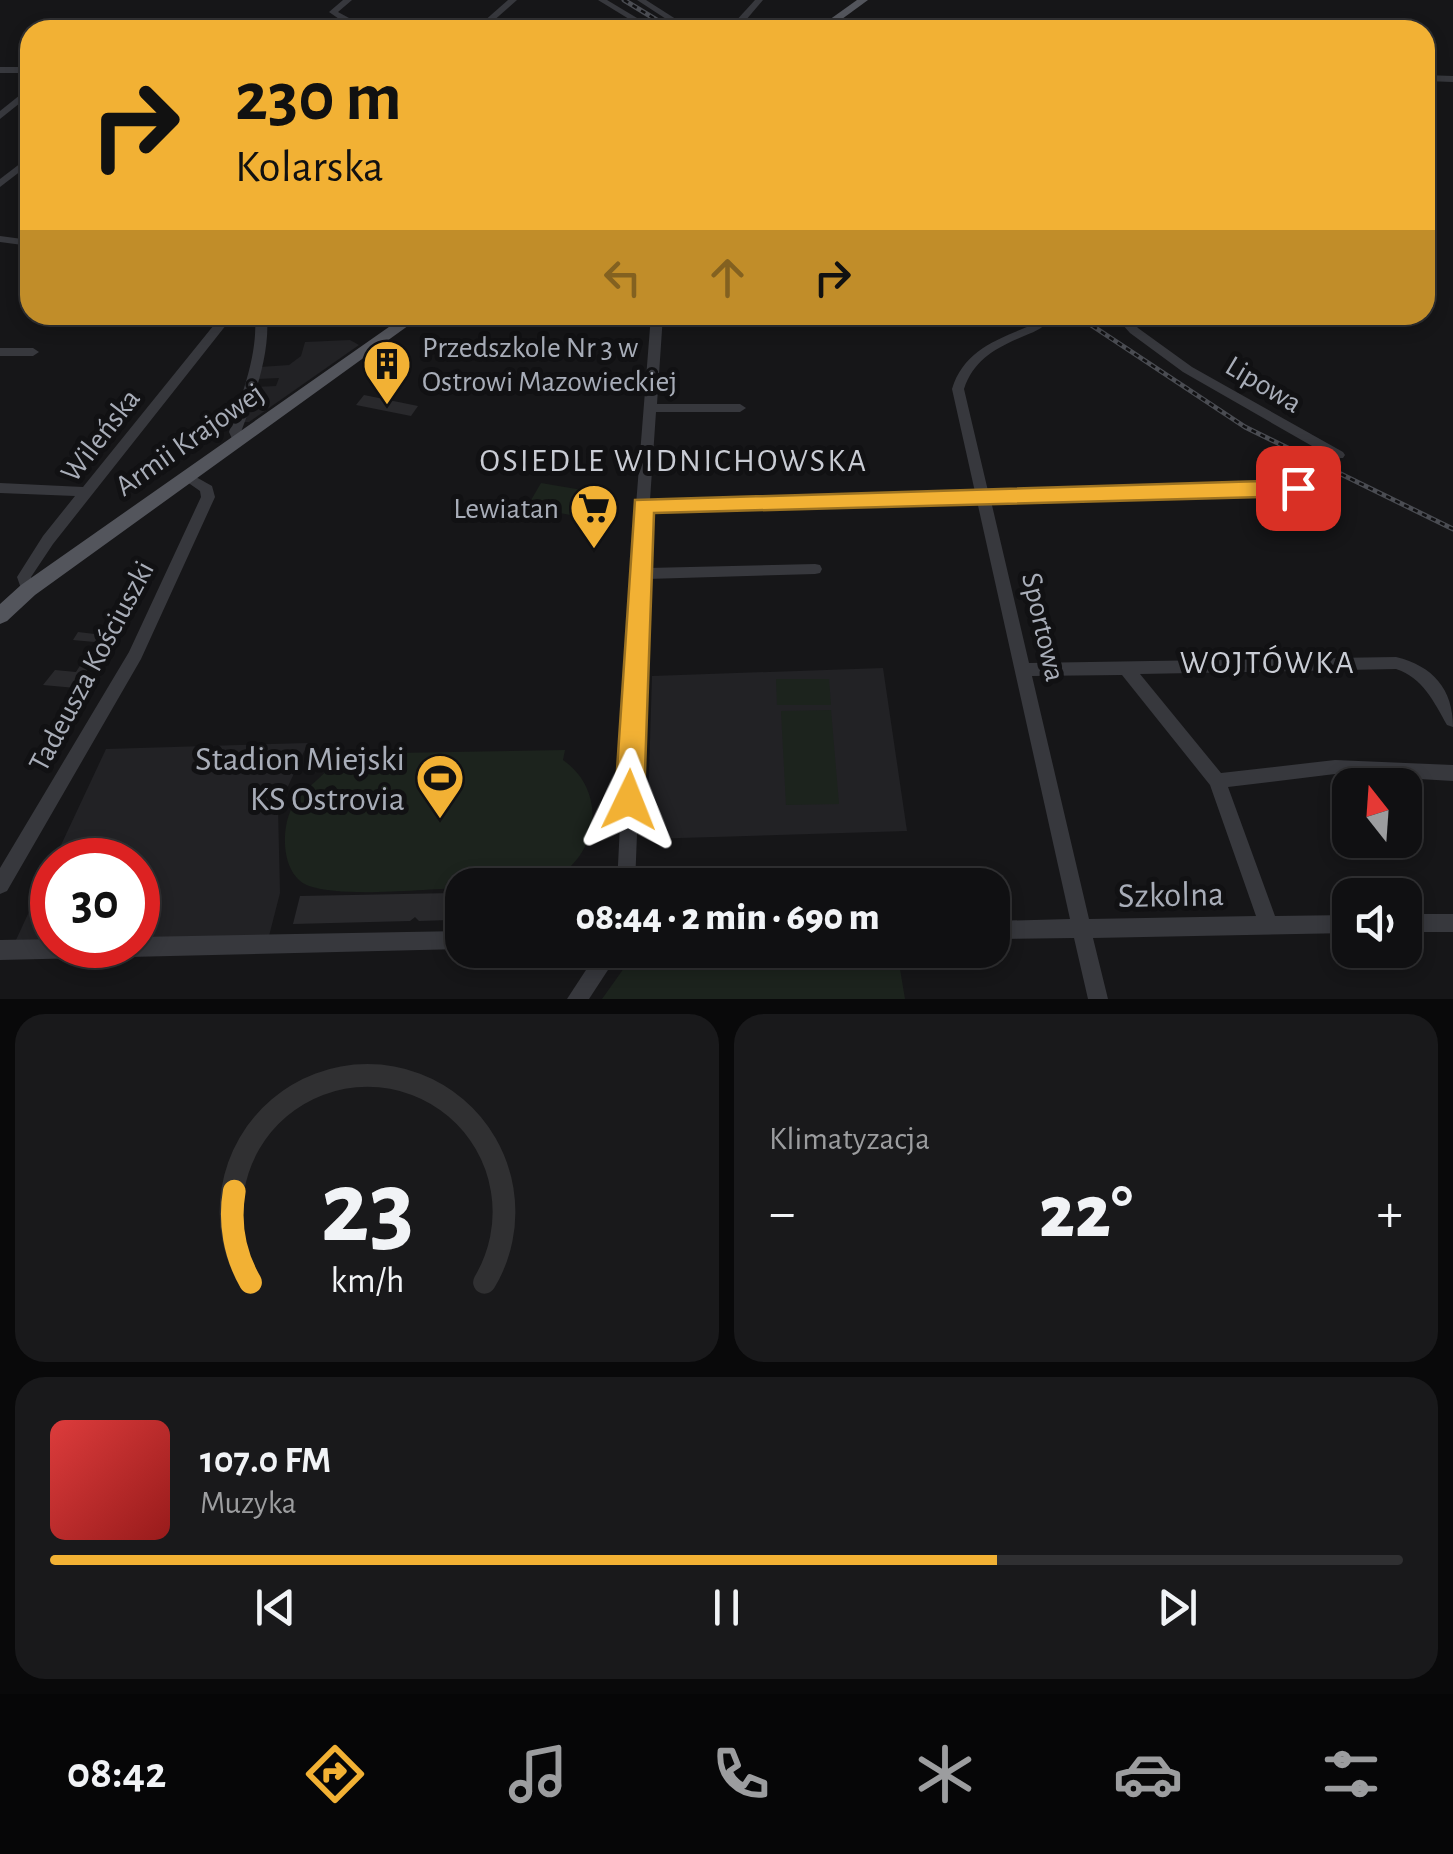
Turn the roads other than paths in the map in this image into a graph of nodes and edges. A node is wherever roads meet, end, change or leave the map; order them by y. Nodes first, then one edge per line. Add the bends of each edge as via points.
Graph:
1 (348, 0) edge
2 (513, 0) edge
3 (602, 0) edge
4 (641, 0) edge
5 (676, 0) edge
6 (759, 0) edge
7 (862, 0) edge
8 (664, 13) junction
9 (346, 20) edge
10 (490, 20) edge
11 (635, 20) edge
12 (674, 20) edge
13 (742, 20) edge
14 (836, 20) edge
15 (20, 99) edge
16 (0, 116) edge
17 (20, 167) edge
18 (0, 184) edge
19 (220, 325) edge
20 (263, 325) edge
21 (402, 325) edge
22 (656, 325) edge
23 (1040, 325) edge
24 (1126, 325) edge
25 (0, 352) edge
26 (33, 352) dead end
27 (649, 408) junction
28 (740, 408) dead end
29 (239, 440) junction
30 (1338, 455) dead end
31 (187, 477) junction
32 (0, 488) edge
33 (1298, 488) dead end
34 (87, 492) junction
35 (982, 496) junction
36 (643, 505) junction
37 (816, 570) dead end
38 (641, 574) junction
39 (28, 590) junction
40 (0, 616) edge
41 (1126, 668) junction
42 (1023, 670) junction
43 (1452, 718) edge
44 (1453, 773) edge
45 (1216, 781) junction
46 (627, 868) edge
47 (0, 885) edge
48 (1422, 923) edge
49 (1453, 923) edge
50 (1332, 924) edge
51 (1268, 925) junction
52 (1083, 928) junction
53 (1010, 930) edge
54 (445, 940) edge
55 (0, 950) edge
56 (599, 968) edge
57 (578, 999) edge
58 (1098, 999) edge

1 - 9 street via 333,12
2 - 10 street
3 - 11 street
4 - 8 street
5 - 8 street
6 - 13 street
7 - 14 main road
8 - 12 street
15 - 16 street
17 - 18 street
19 - 34 street, Wileńska
20 - 29 street via 235,432
21 - 29 main road, Armii Krajowej
22 - 27 street
23 - 35 street, Sportowa via 973,359 959,383
24 - 30 street, Lipowa
25 - 26 street
27 - 28 street
27 - 36 street
29 - 31 main road, Armii Krajowej
31 - 39 main road, Armii Krajowej
31 - 47 street, Tadeusza Kościuszki via 207,489 208,497 180,562 135,655
32 - 34 street
33 - 35 street
34 - 39 street, Wileńska via 27,570
35 - 36 street
35 - 42 street, Sportowa
36 - 38 street
37 - 38 street
38 - 46 street
39 - 40 main road, Armii Krajowej
41 - 42 street
41 - 43 street via 1396,662 1430,682
41 - 45 street
42 - 52 street, Sportowa
44 - 45 street via 1335,766
45 - 51 street
48 - 49 street
50 - 51 street, Szkolna
51 - 52 street, Szkolna
52 - 53 street, Szkolna
52 - 58 street, Sportowa
54 - 55 street
56 - 57 street

